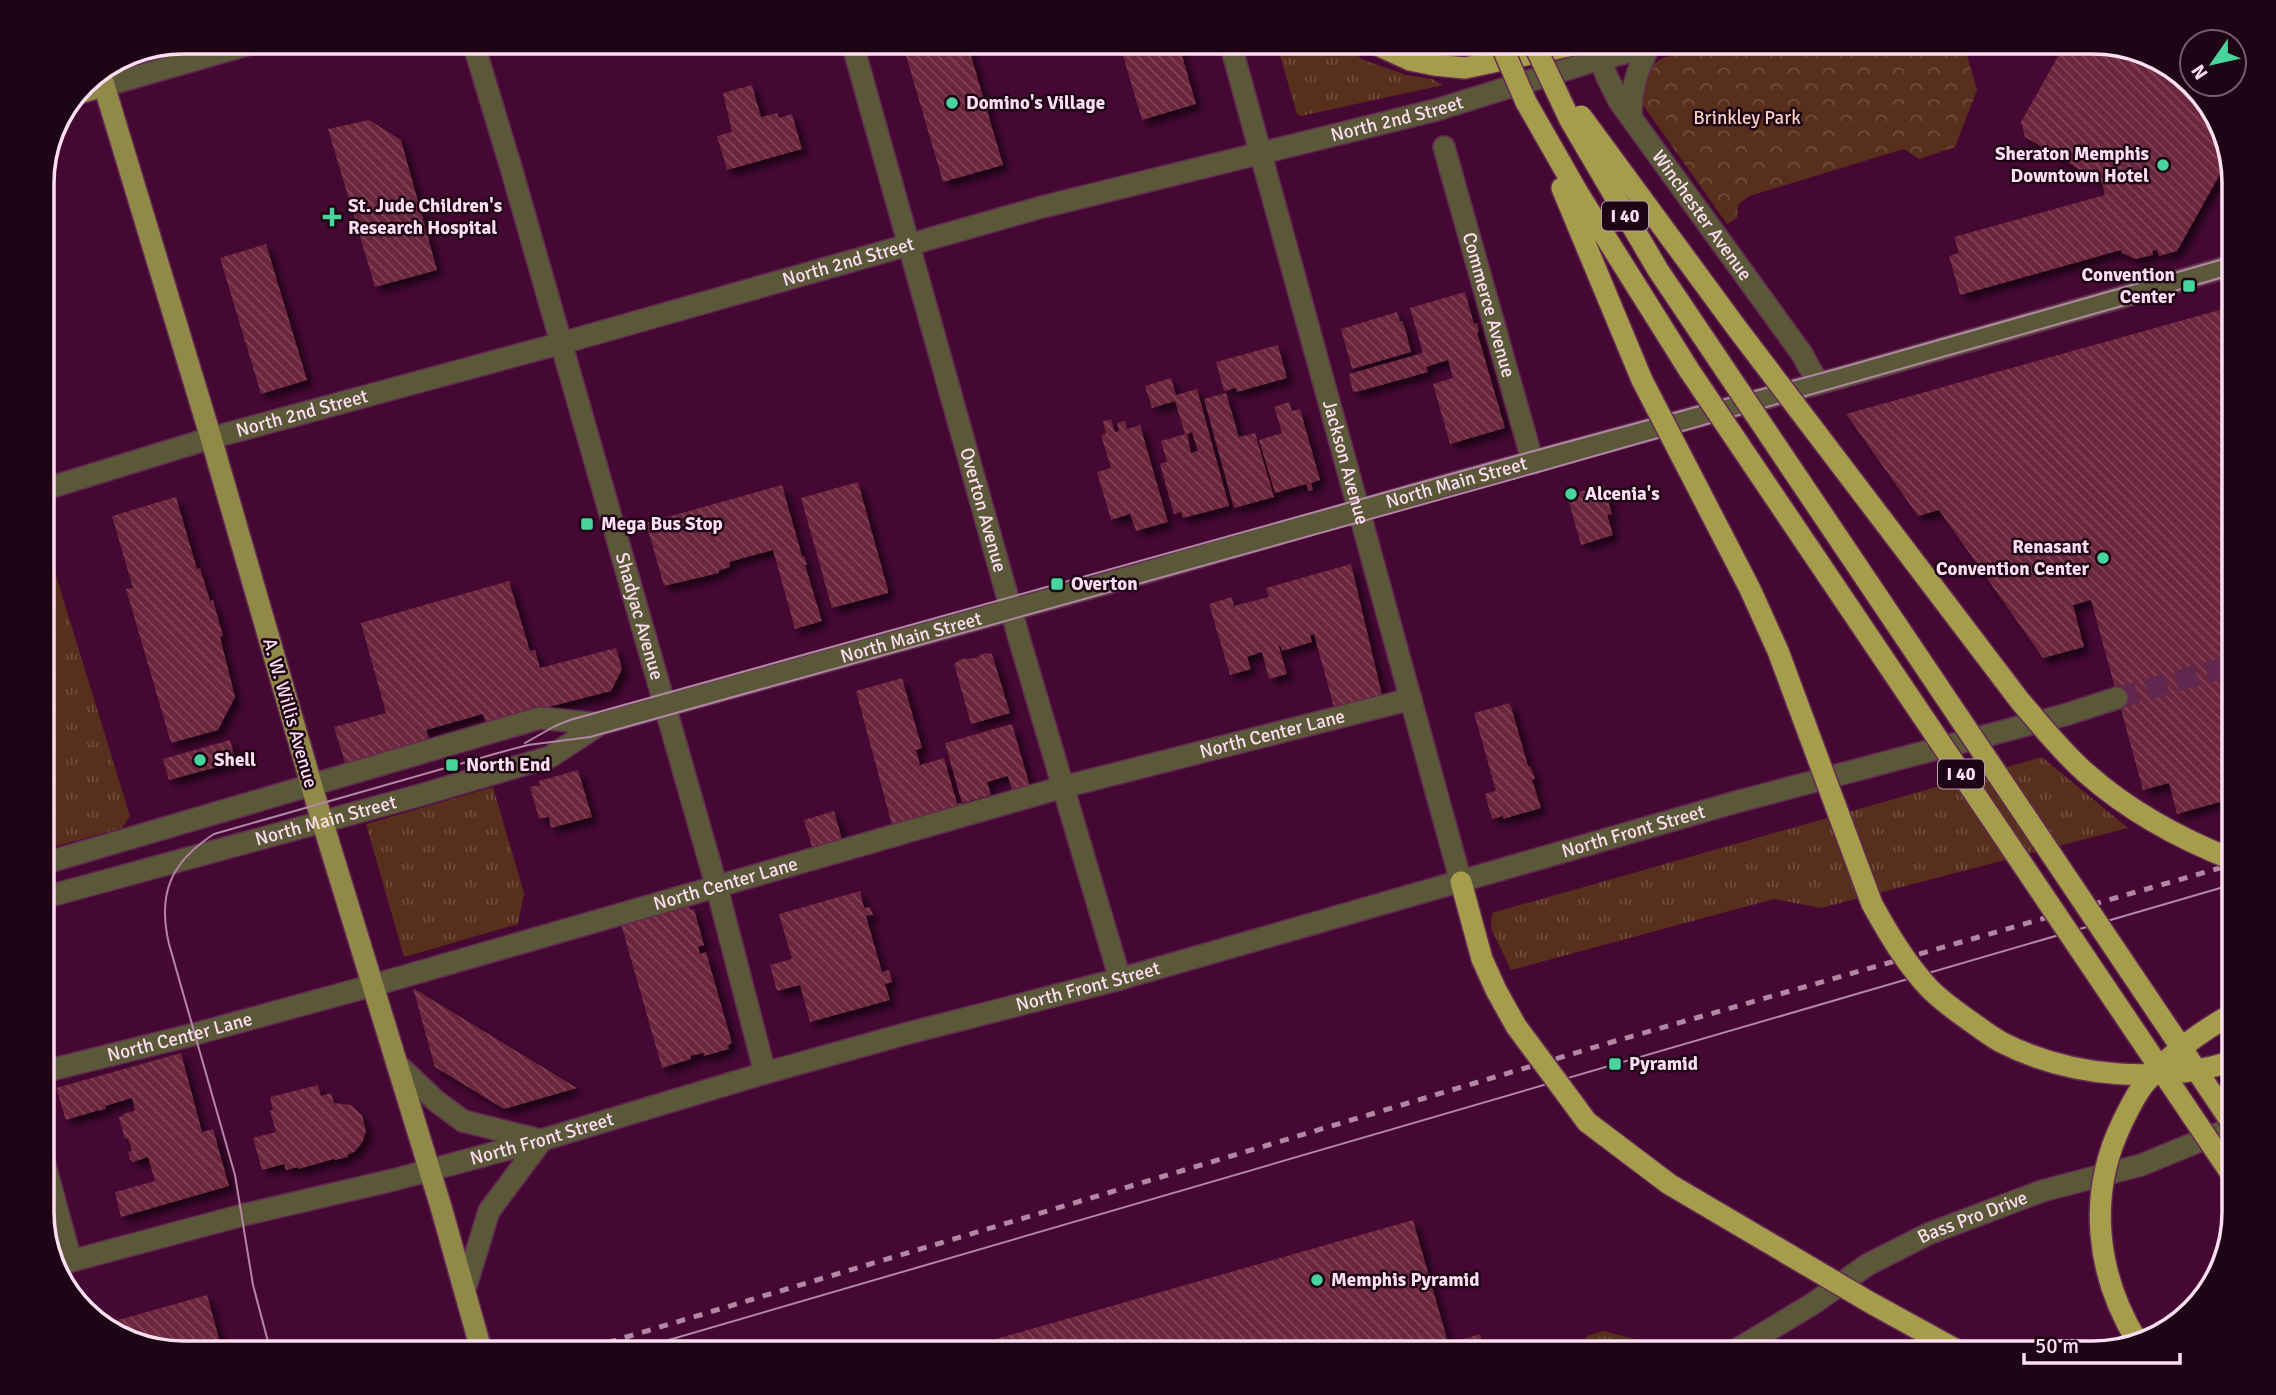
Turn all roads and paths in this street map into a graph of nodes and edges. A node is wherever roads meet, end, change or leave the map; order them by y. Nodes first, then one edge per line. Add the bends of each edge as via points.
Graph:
1 (207, 54) edge
2 (477, 54) edge
3 (855, 54) edge
4 (1233, 54) edge
5 (1397, 54) edge
6 (1505, 54) edge
7 (1538, 54) edge
8 (1555, 54) edge
9 (1579, 54) edge
10 (1597, 54) edge
11 (1647, 54) edge
12 (1543, 65) junction
13 (109, 77) edge
14 (103, 82) edge
15 (1526, 102) junction
16 (1631, 114) junction
17 (1444, 147) dead end
18 (1260, 153) junction
19 (909, 245) junction
20 (2221, 269) edge
21 (562, 343) junction
22 (1818, 383) junction
23 (211, 438) junction
24 (1532, 463) junction
25 (55, 486) edge
26 (1359, 510) junction
27 (1011, 608) junction
28 (2118, 698) tunnel mouth
29 (1411, 699) junction
30 (664, 705) junction
31 (600, 723) junction
32 (312, 786) junction
33 (1063, 788) junction
34 (322, 822) junction
35 (2222, 855) edge
36 (55, 860) edge
37 (1461, 882) junction
38 (717, 888) junction
39 (55, 894) edge
40 (1121, 979) junction
41 (374, 985) junction
42 (2222, 1020) edge
43 (397, 1064) junction
44 (2222, 1064) edge
45 (55, 1069) edge
46 (765, 1073) junction
47 (2222, 1109) edge
48 (2222, 1132) edge
49 (542, 1140) junction
50 (2222, 1160) edge
51 (429, 1170) junction
52 (55, 1222) edge
53 (61, 1253) edge
54 (65, 1262) edge
55 (465, 1289) junction
56 (2133, 1334) edge
57 (479, 1341) edge
58 (1751, 1341) edge
59 (1940, 1341) edge

1 - 13 street
2 - 21 street, Shadyac Avenue
3 - 19 street, Overton Avenue
4 - 18 street, Jackson Avenue
5 - 8 highway via 1465,68
6 - 15 highway, I 40, bridge
7 - 12 highway, I 40, bridge
9 - 18 street, North 2nd Street via 1436,110
10 - 16 street, Winchester Avenue via 1619,101
11 - 16 street via 1634,78
12 - 35 highway, bridge via 2020,701 2086,773 2139,813
12 - 47 highway, I 40, bridge via 1601,175 1672,292
14 - 23 main road, A. W. Willis Avenue
15 - 44 highway, bridge via 1642,380 1778,650 1872,904 1911,967 1957,1012 1998,1041 2029,1055 2114,1074 2170,1075
15 - 50 highway, I 40, bridge via 1689,370
16 - 22 street, Winchester Avenue
17 - 24 street, Commerce Avenue
18 - 19 street, North 2nd Street via 1105,190
18 - 26 street, Jackson Avenue
19 - 21 street, North 2nd Street
19 - 27 street, Overton Avenue
20 - 22 street, North Main Street
21 - 23 street, North 2nd Street
21 - 30 street, Shadyac Avenue
22 - 24 street, North Main Street
23 - 25 street, North 2nd Street
23 - 32 main road, A. W. Willis Avenue
24 - 26 street, North Main Street
26 - 27 street, North Main Street
26 - 29 street, Jackson Avenue
27 - 30 street, North Main Street
27 - 33 street, Overton Avenue
28 - 37 street, North Front Street
29 - 33 street, North Center Lane
29 - 37 street, Jackson Avenue
30 - 31 street, North Main Street
30 - 38 street, Shadyac Avenue
31 - 32 street, North Main Street via 540,718
31 - 34 street, North Main Street via 550,757
32 - 34 main road, A. W. Willis Avenue
32 - 36 street, North Main Street
33 - 38 street, North Center Lane
33 - 40 street, Overton Avenue
34 - 39 street, North Main Street
34 - 41 main road, A. W. Willis Avenue
37 - 40 street, North Front Street
37 - 59 highway, bridge via 1482,959 1496,990 1516,1026 1587,1122 1669,1184
38 - 41 street, North Center Lane
38 - 46 street, Shadyac Avenue
40 - 46 street, North Front Street
41 - 43 main road, A. W. Willis Avenue
41 - 45 street, North Center Lane
42 - 56 highway, bridge via 2177,1051 2145,1083 2116,1136 2106,1168 2100,1223 2106,1273
43 - 49 street via 463,1121
43 - 51 main road, A. W. Willis Avenue
46 - 49 street, North Front Street
48 - 58 street, Bass Pro Drive via 2141,1165 2042,1191 1928,1234 1867,1265
49 - 51 street, North Front Street
49 - 55 street via 489,1211
51 - 54 street, North Front Street
51 - 55 main road, A. W. Willis Avenue
52 - 53 street
55 - 57 main road, A. W. Willis Avenue

